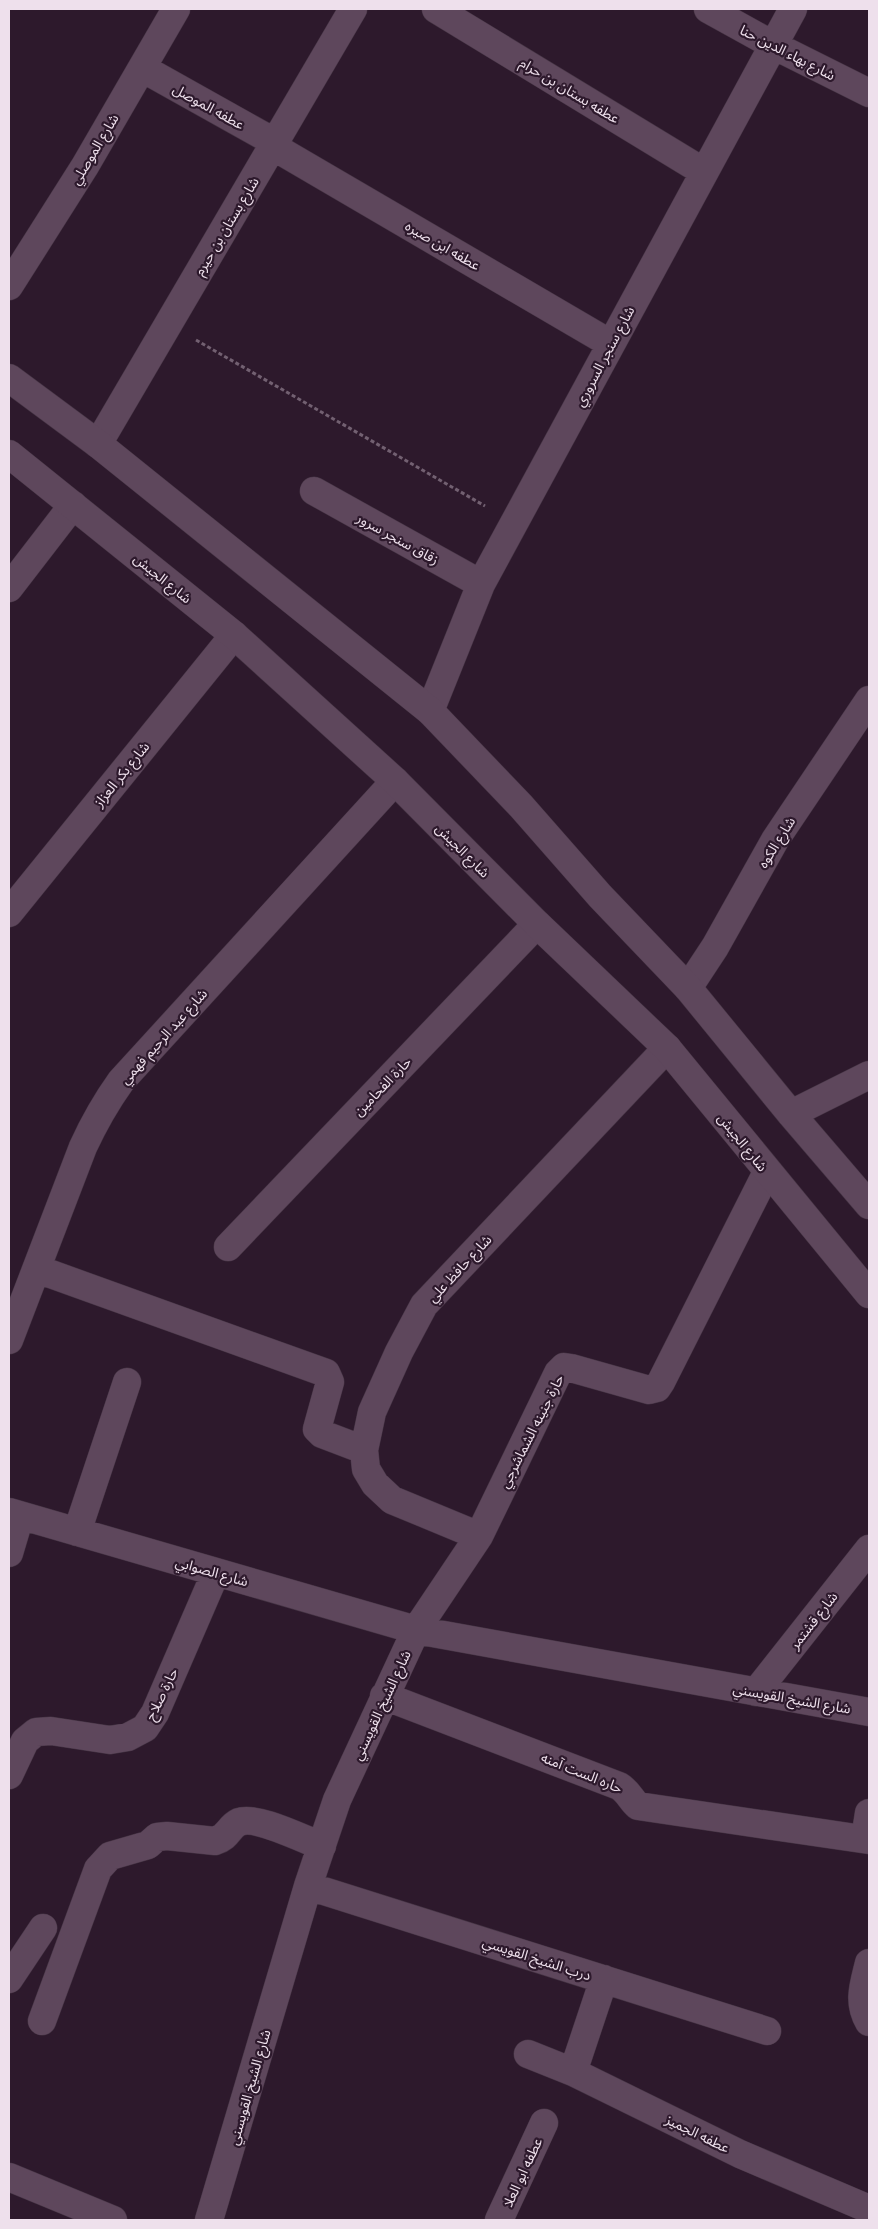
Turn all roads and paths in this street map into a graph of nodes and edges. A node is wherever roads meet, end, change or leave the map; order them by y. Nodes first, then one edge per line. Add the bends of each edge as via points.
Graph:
1 (176, 9) edge
2 (354, 9) edge
3 (436, 9) edge
4 (708, 9) edge
5 (792, 9) edge
6 (465, 16) edge
7 (773, 45) junction
8 (142, 68) junction
9 (867, 86) edge
10 (275, 145) junction
11 (704, 172) junction
12 (9, 286) edge
13 (167, 324) junction
14 (611, 344) junction
15 (9, 378) edge
16 (98, 444) junction
17 (9, 454) edge
18 (314, 491) dead end
19 (73, 504) junction
20 (514, 523) junction
21 (481, 584) junction
22 (9, 588) edge
23 (234, 635) junction
24 (869, 700) edge
25 (430, 711) junction
26 (395, 781) junction
27 (9, 913) edge
28 (537, 924) junction
29 (688, 988) junction
30 (667, 1048) junction
31 (869, 1075) edge
32 (791, 1114) junction
33 (767, 1172) junction
34 (869, 1205) edge
35 (228, 1247) dead end
36 (37, 1269) junction
37 (869, 1294) edge
38 (9, 1340) edge
39 (127, 1382) dead end
40 (364, 1450) junction
41 (15, 1514) edge
42 (76, 1532) junction
43 (479, 1536) junction
44 (869, 1549) edge
45 (9, 1553) edge
46 (216, 1572) junction
47 (416, 1630) junction
48 (756, 1692) junction
49 (384, 1696) junction
50 (869, 1712) edge
51 (17, 1739) edge
52 (9, 1775) edge
53 (869, 1813) edge
54 (867, 1840) edge
55 (322, 1846) junction
56 (308, 1886) junction
57 (43, 1928) dead end
58 (869, 1963) edge
59 (9, 1979) edge
60 (604, 1979) junction
61 (42, 2021) dead end
62 (869, 2022) edge
63 (767, 2031) dead end
64 (528, 2054) dead end
65 (573, 2072) junction
66 (544, 2123) dead end
67 (9, 2178) edge
68 (869, 2209) edge
69 (97, 2217) edge
70 (209, 2220) edge
71 (499, 2220) edge

1 - 8 street, شارع الموصلي
2 - 10 street, شارع بستان بن حيرم
3 - 6 street, عطفه بستان بن حرام
4 - 7 street, شارع بهاء الدين حنا
5 - 7 street, شارع سنجر السروري
6 - 11 street, عطفه بستان بن حرام
7 - 9 street, شارع بهاء الدين حنا
7 - 11 street, شارع سنجر السروري
8 - 10 street, عطفه الموصل
8 - 12 street, شارع الموصلي
10 - 13 street, شارع بستان بن حيرم
10 - 14 street, عطفه ابن صيره
11 - 14 street, شارع سنجر السروري
13 - 16 street, شارع بستان بن حيرم
13 - 20 path
14 - 20 street, شارع سنجر السروري
15 - 16 street
16 - 25 street
17 - 19 street, شارع الجيش
18 - 21 street, زقاق سنجر سرور
19 - 22 street
19 - 23 street, شارع الجيش
20 - 21 street, شارع سنجر السروري
21 - 25 street, شارع سنجر السروري
23 - 26 street, شارع الجيش
23 - 27 street, شارع بكر العزاز
24 - 29 street, شارع الكوه via 775,840
25 - 29 street
26 - 28 street, شارع الجيش
26 - 36 street, شارع عبد الرحيم فهمي via 117,1087 94,1122 83,1147
28 - 30 street, شارع الجيش
28 - 35 street, حارة الفحامين
29 - 32 street
30 - 33 street, شارع الجيش
30 - 40 street, شارع حافظ علي via 424,1305 372,1412
31 - 32 street
32 - 34 street
33 - 37 street, شارع الجيش
33 - 43 street, حارة جنينه الشماشرجي via 657,1388 649,1390 571,1368 558,1372
36 - 38 street, شارع عبد الرحيم فهمي
36 - 40 street via 326,1373 330,1382 317,1429 322,1434
39 - 42 street
40 - 43 street, شارع حافظ علي via 366,1469 375,1484 392,1500
41 - 42 street, شارع الصوابي
41 - 45 street
42 - 46 street, شارع الصوابي
43 - 47 street, حارة جنينه الشماشرجي
44 - 48 street, شارع قشتمر
46 - 47 street, شارع الصوابي
46 - 51 street, حارة صلاح via 155,1713 145,1728 128,1737 110,1740 51,1730
47 - 48 street, شارع الشيخ القويسني
47 - 49 street, شارع الشيخ القويسني
48 - 50 street, شارع الشيخ القويسني
49 - 54 street, حاره الست آمنه via 620,1786 628,1791 638,1806
49 - 55 street, شارع الشيخ القويسني via 337,1800
51 - 52 street, حارة صلاح
53 - 54 street
55 - 56 street, شارع الشيخ القويسني
55 - 61 street via 257,1822 244,1821 232,1826 227,1835 215,1841 162,1836 148,1845 110,1856 98,1869
56 - 60 street, درب الشيخ القويسي
56 - 70 street, شارع الشيخ القويسني
57 - 59 street
58 - 62 street via 861,2003
60 - 63 street, درب الشيخ القويسي
60 - 65 street
64 - 65 street, عطفه الجميز
65 - 68 street, عطفه الجميز via 740,2154
66 - 71 street, عطفه ابو العلا
67 - 69 street

